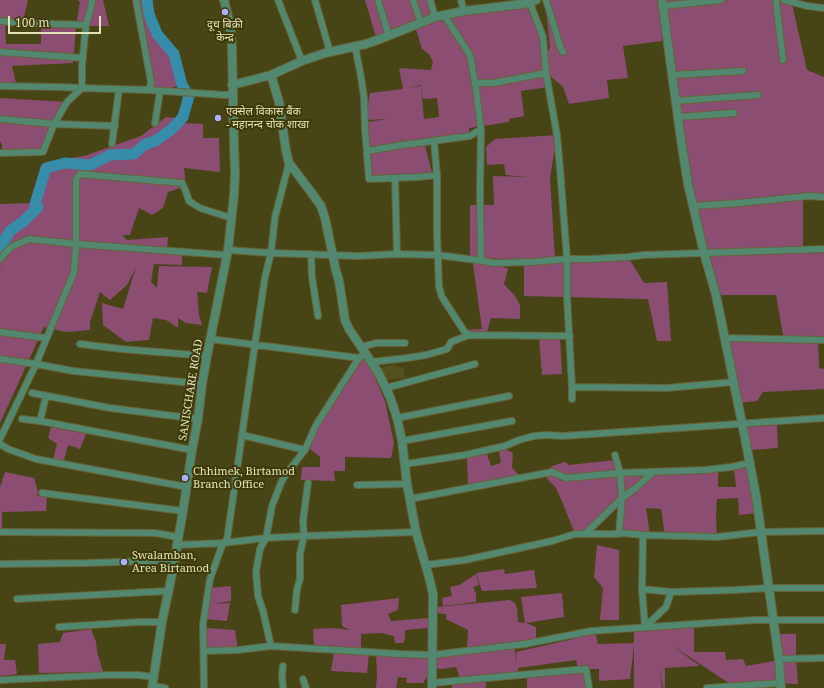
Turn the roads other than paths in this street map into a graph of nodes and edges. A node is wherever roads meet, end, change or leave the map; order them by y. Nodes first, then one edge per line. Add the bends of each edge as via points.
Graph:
1 (92, 0) edge
2 (136, 0) edge
3 (224, 0) edge
4 (278, 0) edge
5 (315, 0) edge
6 (378, 0) edge
7 (413, 0) edge
8 (430, 0) edge
9 (461, 0) edge
10 (546, 0) edge
11 (721, 0) edge
12 (776, 0) edge
13 (784, 0) edge
14 (533, 2) edge
15 (517, 3) edge
16 (662, 3) edge
17 (824, 8) edge
18 (464, 11) junction
19 (444, 15) junction
20 (435, 17) junction
21 (0, 21) edge
22 (421, 23) junction
23 (86, 25) junction
24 (389, 36) junction
25 (355, 46) junction
26 (0, 52) edge
27 (330, 52) junction
28 (563, 52) dead end
29 (83, 58) junction
30 (783, 60) dead end
31 (302, 61) junction
32 (743, 71) dead end
33 (546, 73) junction
34 (271, 75) junction
35 (672, 75) junction
36 (475, 83) junction
37 (232, 85) junction
38 (0, 86) edge
39 (82, 88) junction
40 (119, 89) junction
41 (149, 90) junction
42 (160, 91) junction
43 (232, 94) junction
44 (758, 95) dead end
45 (675, 101) junction
46 (734, 113) dead end
47 (678, 117) junction
48 (0, 119) edge
49 (155, 123) dead end
50 (54, 124) junction
51 (115, 126) junction
52 (481, 129) junction
53 (434, 141) junction
54 (112, 144) dead end
55 (367, 151) junction
56 (0, 153) edge
57 (289, 164) junction
58 (437, 175) junction
59 (394, 178) junction
60 (824, 197) edge
61 (693, 206) junction
62 (231, 218) junction
63 (76, 244) junction
64 (824, 249) edge
65 (227, 253) junction
66 (271, 253) junction
67 (704, 253) junction
68 (311, 254) junction
69 (397, 254) junction
70 (333, 255) junction
71 (437, 255) junction
72 (0, 259) edge
73 (567, 259) junction
74 (481, 261) junction
75 (318, 316) dead end
76 (0, 332) edge
77 (469, 335) junction
78 (570, 336) junction
79 (46, 338) junction
80 (724, 338) junction
81 (210, 339) junction
82 (824, 340) edge
83 (405, 343) dead end
84 (80, 344) dead end
85 (255, 344) junction
86 (361, 352) junction
87 (207, 356) junction
88 (0, 359) edge
89 (371, 362) junction
90 (36, 364) junction
91 (475, 364) dead end
92 (734, 382) junction
93 (202, 384) junction
94 (572, 387) junction
95 (386, 388) junction
96 (32, 393) dead end
97 (46, 396) junction
98 (509, 396) dead end
99 (572, 399) dead end
100 (397, 418) junction
101 (824, 418) edge
102 (22, 419) dead end
103 (198, 419) junction
104 (40, 421) junction
105 (512, 421) dead end
106 (742, 424) junction
107 (242, 436) junction
108 (0, 439) edge
109 (402, 442) junction
110 (0, 444) edge
111 (192, 450) junction
112 (305, 450) junction
113 (615, 455) dead end
114 (750, 463) junction
115 (405, 464) junction
116 (653, 472) junction
117 (620, 473) junction
118 (308, 483) dead end
119 (407, 484) junction
120 (357, 486) dead end
121 (186, 487) junction
122 (42, 493) dead end
123 (622, 498) junction
124 (410, 499) junction
125 (183, 511) junction
126 (824, 531) edge
127 (0, 532) edge
128 (416, 532) junction
129 (761, 532) junction
130 (585, 534) junction
131 (619, 534) junction
132 (643, 535) junction
133 (304, 536) junction
134 (266, 538) junction
135 (177, 541) junction
136 (223, 543) junction
137 (175, 560) junction
138 (0, 564) edge
139 (426, 565) junction
140 (769, 588) junction
141 (824, 588) edge
142 (642, 589) junction
143 (168, 591) junction
144 (670, 592) junction
145 (17, 599) dead end
146 (295, 610) dead end
147 (773, 619) junction
148 (824, 620) edge
149 (162, 622) junction
150 (59, 627) dead end
151 (645, 627) junction
152 (271, 646) junction
153 (204, 651) junction
154 (432, 655) junction
155 (824, 658) edge
156 (778, 659) junction
157 (283, 666) dead end
158 (154, 677) junction
159 (303, 678) dead end
160 (0, 680) edge
161 (781, 685) edge
162 (432, 686) edge
163 (152, 687) edge
164 (165, 688) edge
165 (204, 688) edge
166 (282, 688) edge
167 (306, 688) edge
168 (589, 688) edge
169 (707, 688) edge

1 - 23 street
2 - 41 street via 151,82
3 - 37 street, SANISCHARE ROAD via 230,25
4 - 31 street
5 - 27 street
6 - 24 street
7 - 22 street
8 - 20 street
9 - 18 street
10 - 28 street
11 - 16 street
12 - 30 street
13 - 17 street
14 - 15 street
14 - 33 street via 543,37
15 - 18 street
16 - 35 street
18 - 19 street
19 - 20 street
19 - 36 street via 470,55
20 - 22 street
21 - 23 street
22 - 24 street
23 - 29 street
24 - 25 street
25 - 27 street
25 - 55 street via 362,76
26 - 29 street
27 - 31 street
29 - 39 street
31 - 34 street
32 - 35 street
33 - 36 street via 493,83
33 - 73 street via 557,135
34 - 37 street
34 - 57 street via 279,102
35 - 45 street
36 - 52 street
37 - 43 street, SANISCHARE ROAD
38 - 39 street
39 - 40 street
39 - 50 street via 67,102
40 - 41 street
40 - 51 street
41 - 42 street
42 - 43 street
42 - 49 street
43 - 62 street, SANISCHARE ROAD via 235,174
44 - 45 street
45 - 47 street
46 - 47 street
47 - 61 street
48 - 50 street
50 - 51 street
50 - 56 street via 43,152
51 - 54 street
52 - 53 street via 470,136
52 - 74 street
53 - 55 street
53 - 58 street
55 - 59 street via 369,179
57 - 66 street via 275,217
57 - 70 street via 321,206
58 - 59 street
58 - 71 street
59 - 69 street
60 - 61 street via 809,196
61 - 67 street
62 - 63 street via 200,208 189,200 182,183 80,174 76,179
62 - 65 street, SANISCHARE ROAD
63 - 65 street
63 - 72 street via 29,239 11,247
63 - 79 street via 74,272
64 - 67 street
65 - 66 street
65 - 81 street, SANISCHARE ROAD
66 - 68 street
66 - 85 street
67 - 73 street
67 - 80 street via 716,295
68 - 70 street
68 - 75 street
69 - 70 street
69 - 71 street
70 - 86 street via 345,320
71 - 74 street
71 - 77 street via 442,297
73 - 74 street via 495,263
73 - 78 street
76 - 79 street
77 - 78 street
77 - 89 street via 451,342 447,349 426,355
78 - 94 street
79 - 90 street
80 - 82 street
80 - 92 street
81 - 85 street
81 - 87 street, SANISCHARE ROAD
83 - 86 street via 376,343
84 - 87 street
85 - 86 street
85 - 107 street
86 - 89 street
86 - 112 street via 316,425
87 - 93 street, SANISCHARE ROAD
88 - 90 street
89 - 95 street
90 - 93 street via 73,371
90 - 108 street
91 - 95 street
92 - 94 street via 667,388
92 - 106 street
93 - 103 street, SANISCHARE ROAD
94 - 99 street
95 - 100 street
96 - 97 street
97 - 103 street via 110,408
97 - 104 street
98 - 100 street
100 - 109 street
101 - 106 street
102 - 104 street
103 - 111 street, SANISCHARE ROAD
104 - 111 street
105 - 109 street
106 - 114 street
106 - 115 street via 571,436 534,436 465,455
107 - 112 street
107 - 136 street via 227,540
109 - 115 street
110 - 121 street via 42,461
111 - 121 street, SANISCHARE ROAD
112 - 134 street via 281,483 272,506
113 - 117 street
114 - 116 street via 731,467
114 - 129 street
115 - 119 street
116 - 117 street
116 - 123 street
117 - 123 street
117 - 124 street via 566,478 552,472
118 - 133 street via 303,521
119 - 120 street
119 - 124 street
121 - 125 street, SANISCHARE ROAD
122 - 125 street
123 - 130 street
123 - 131 street
124 - 128 street
125 - 135 street, SANISCHARE ROAD
126 - 129 street
127 - 135 street via 155,533
128 - 133 street
128 - 139 street
129 - 132 street via 718,537
129 - 140 street
130 - 131 street
130 - 139 street via 575,534 465,560
131 - 132 street
132 - 142 street
133 - 134 street
133 - 146 street
134 - 136 street
134 - 152 street via 260,549 256,579
135 - 136 street
135 - 137 street, SANISCHARE ROAD
136 - 153 street via 210,579 203,624
137 - 138 street
137 - 143 street, SANISCHARE ROAD
139 - 154 street via 433,594
140 - 141 street
140 - 144 street
140 - 147 street
142 - 144 street
142 - 151 street
143 - 145 street
143 - 149 street, SANISCHARE ROAD
144 - 151 street via 666,607
147 - 148 street
147 - 151 street
147 - 156 street
149 - 150 street
149 - 158 street, SANISCHARE ROAD
151 - 154 street via 591,631 525,644
152 - 153 street
152 - 154 street
153 - 165 street
154 - 162 street
155 - 156 street
156 - 161 street
157 - 166 street
158 - 160 street via 107,675
158 - 163 street, SANISCHARE ROAD
159 - 167 street
161 - 169 street
162 - 168 street via 586,669
163 - 164 street

